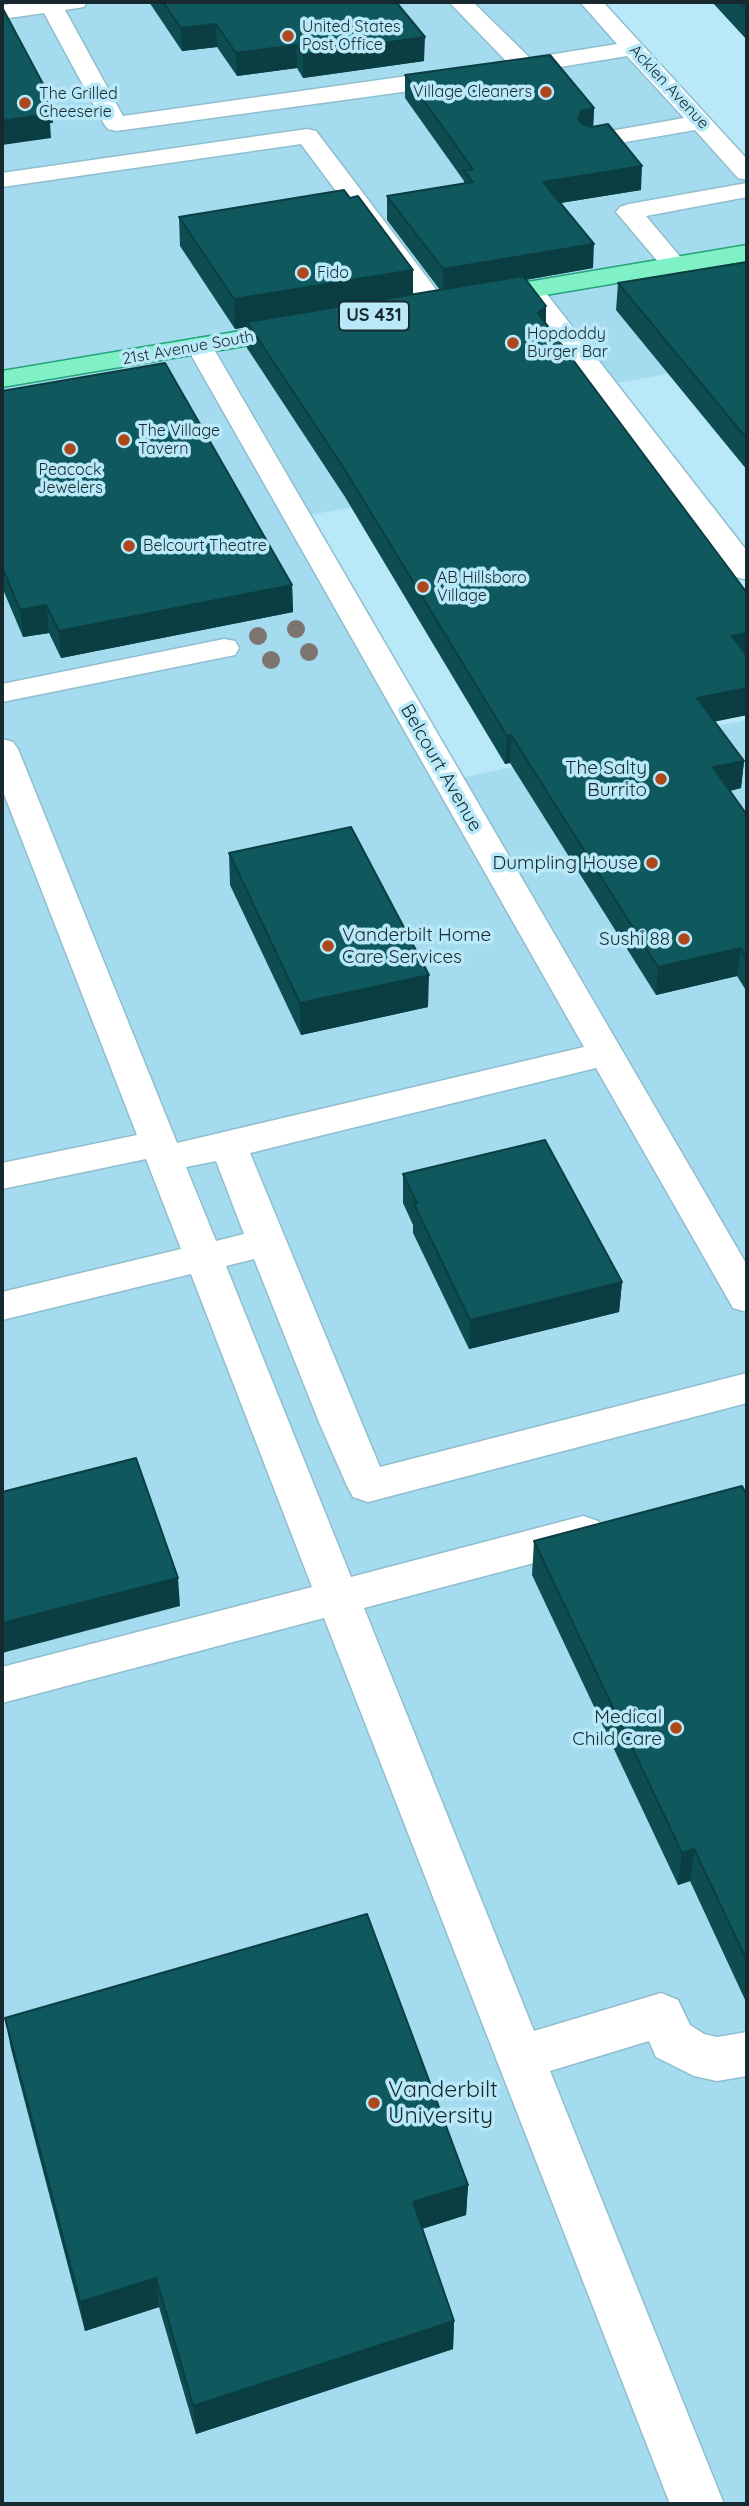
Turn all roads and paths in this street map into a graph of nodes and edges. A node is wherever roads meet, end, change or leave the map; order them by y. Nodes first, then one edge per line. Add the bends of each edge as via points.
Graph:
1 (78, 2) edge
2 (460, 2) edge
3 (591, 2) edge
4 (51, 5) junction
5 (2, 12) edge
6 (633, 48) junction
7 (524, 66) junction
8 (701, 122) junction
9 (591, 141) edge
10 (747, 173) edge
11 (2, 180) edge
12 (747, 190) edge
13 (747, 253) edge
14 (674, 265) junction
15 (530, 290) junction
16 (435, 306) junction
17 (409, 310) edge
18 (330, 324) edge
19 (199, 346) junction
20 (4, 374) edge
21 (742, 557) edge
22 (224, 648) dead end
23 (2, 693) edge
24 (2, 750) edge
25 (604, 1054) junction
26 (228, 1145) junction
27 (161, 1152) junction
28 (2, 1176) edge
29 (267, 1242) junction
30 (204, 1258) junction
31 (746, 1294) edge
32 (2, 1306) edge
33 (747, 1388) edge
34 (615, 1524) edge
35 (338, 1597) junction
36 (2, 1685) edge
37 (747, 2054) edge
38 (520, 2058) junction
39 (697, 2504) edge

1 - 4 street
2 - 7 street
3 - 6 street, Acklen Avenue
4 - 5 street
4 - 7 street via 116,124
6 - 7 street
6 - 8 street, Acklen Avenue
8 - 9 street
8 - 10 street, Acklen Avenue
11 - 16 street via 307,136
12 - 14 street via 629,212
13 - 14 main road, US 431
14 - 15 main road, US 431
15 - 16 main road, US 431
15 - 21 street
16 - 17 main road, US 431
18 - 19 main road, 21st Avenue South / US 431
19 - 20 main road, 21st Avenue South / US 431
19 - 25 street, Belcourt Avenue
22 - 23 street
24 - 27 street
25 - 26 street
25 - 31 street, Belcourt Avenue
26 - 27 street
26 - 29 street
27 - 28 street
27 - 30 street
29 - 30 street
29 - 33 street via 368,1486
30 - 32 street
30 - 35 street
34 - 35 street
35 - 36 street
35 - 38 street
37 - 38 street via 717,2059 694,2054 673,2041 661,2015
38 - 39 street

